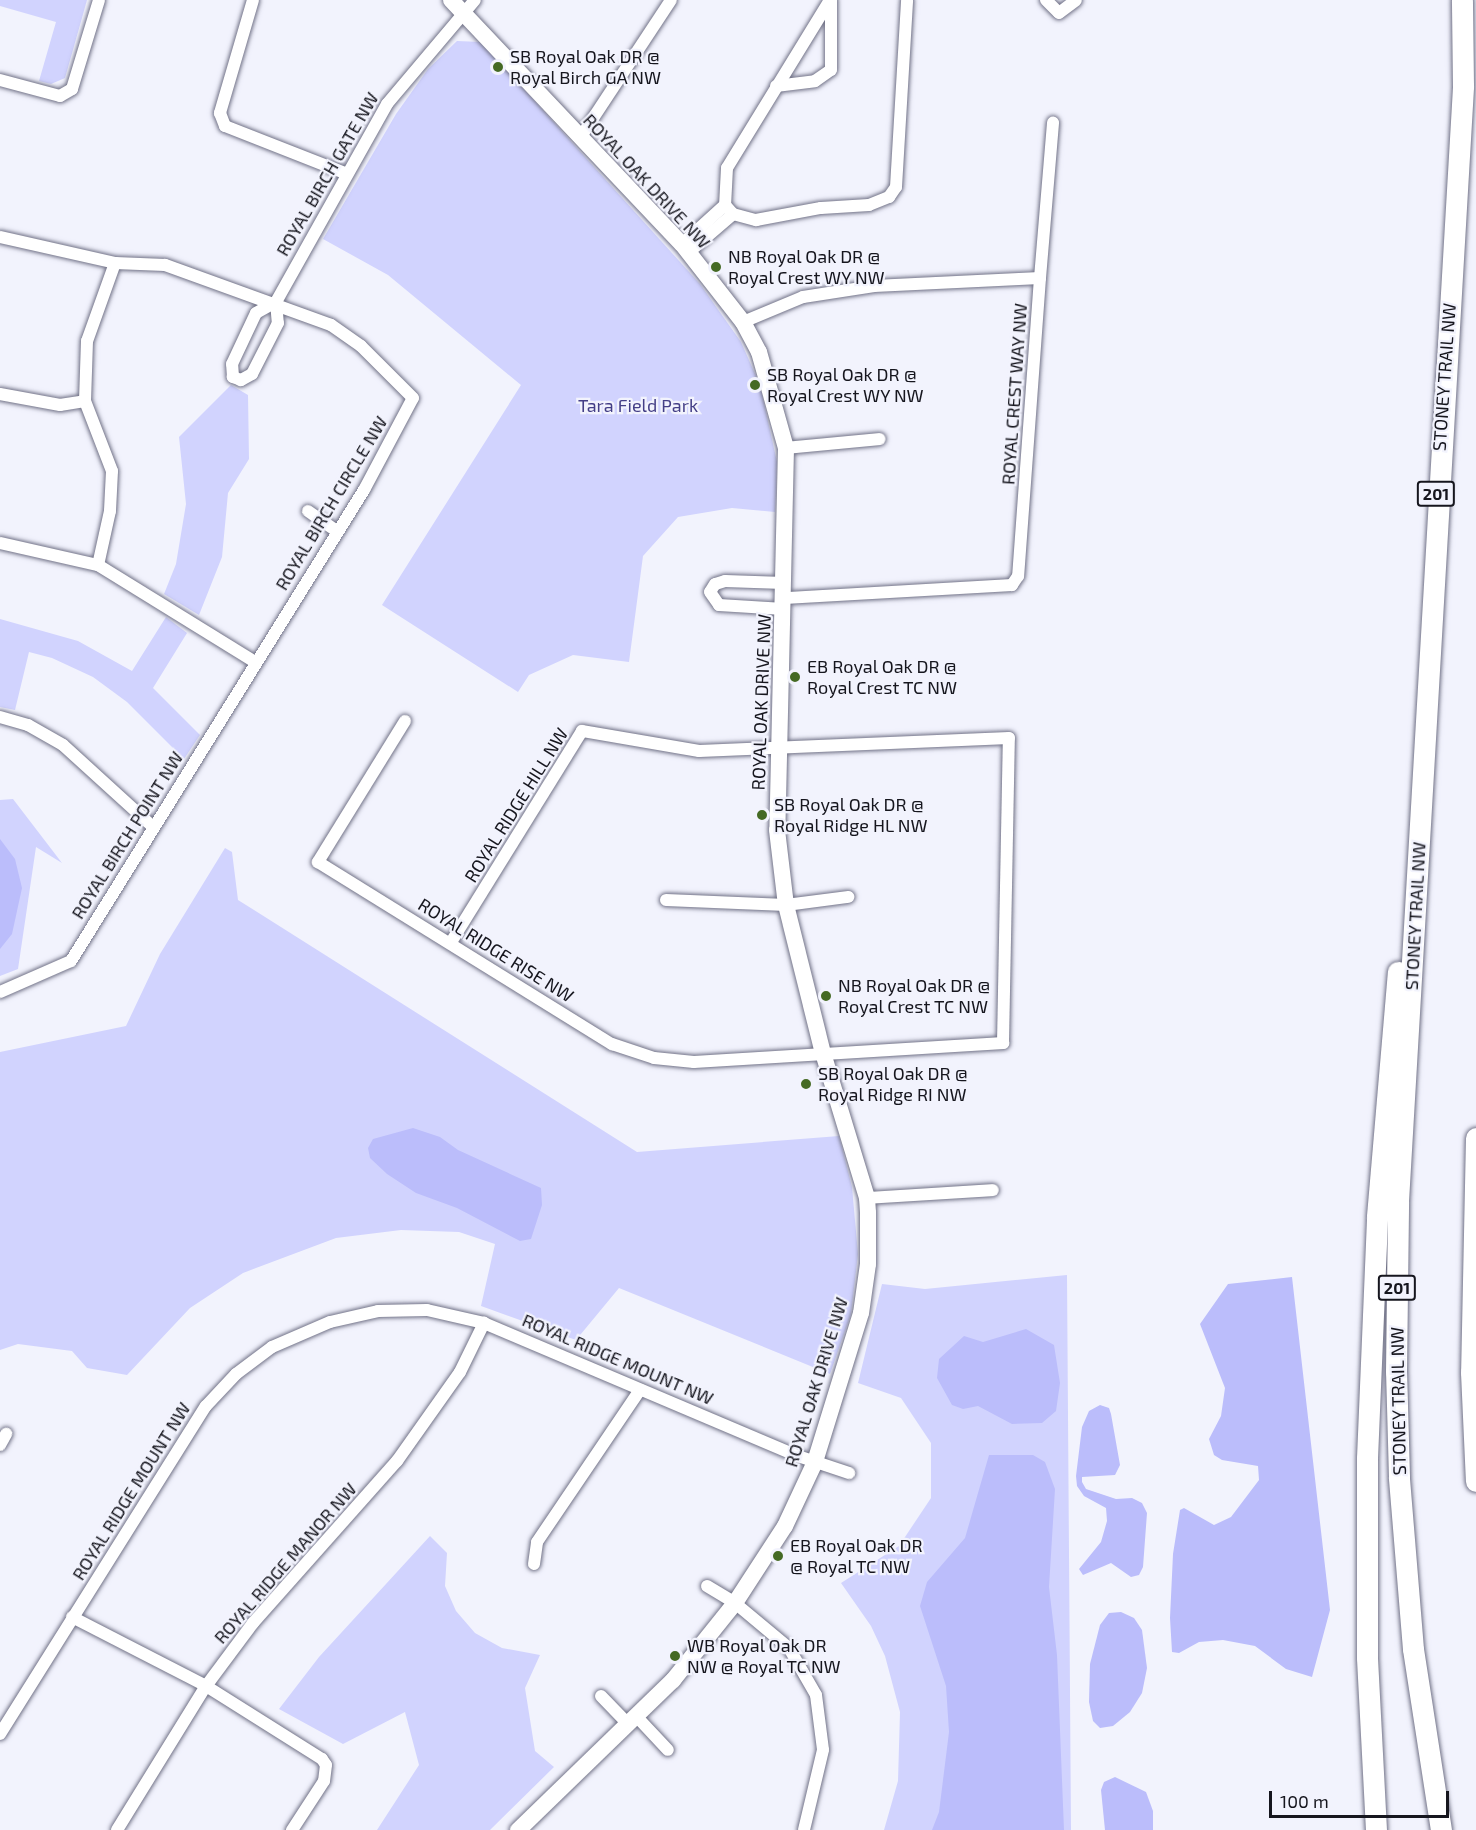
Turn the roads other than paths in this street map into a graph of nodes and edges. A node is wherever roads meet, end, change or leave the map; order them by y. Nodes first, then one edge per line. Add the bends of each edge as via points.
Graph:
1 (99, 0) edge
2 (253, 0) edge
3 (451, 0) edge
4 (475, 0) edge
5 (671, 0) edge
6 (831, 0) edge
7 (907, 0) edge
8 (1046, 0) edge
9 (1076, 0) edge
10 (1462, 0) edge
11 (465, 15) junction
12 (0, 80) edge
13 (776, 86) junction
14 (1053, 123) dead end
15 (580, 138) junction
16 (345, 173) junction
17 (729, 209) junction
18 (0, 237) edge
19 (686, 248) junction
20 (115, 262) junction
21 (1040, 278) junction
22 (276, 302) junction
23 (743, 322) junction
24 (0, 394) edge
25 (85, 401) junction
26 (880, 439) dead end
27 (786, 448) junction
28 (308, 511) dead end
29 (337, 531) junction
30 (0, 543) edge
31 (98, 565) junction
32 (784, 597) junction
33 (255, 662) junction
34 (0, 717) edge
35 (405, 721) dead end
36 (1425, 745) junction
37 (778, 749) junction
38 (153, 827) junction
39 (848, 897) dead end
40 (666, 900) dead end
41 (786, 905) junction
42 (451, 942) junction
43 (0, 992) edge
44 (823, 1053) junction
45 (1476, 1138) edge
46 (993, 1190) dead end
47 (867, 1198) junction
48 (484, 1323) junction
49 (640, 1390) junction
50 (815, 1462) junction
51 (849, 1473) dead end
52 (1476, 1481) edge
53 (534, 1564) dead end
54 (707, 1586) dead end
55 (735, 1603) junction
56 (72, 1617) junction
57 (1367, 1657) junction
58 (206, 1686) junction
59 (601, 1696) dead end
60 (633, 1721) junction
61 (0, 1734) edge
62 (668, 1750) dead end
63 (117, 1830) edge
64 (292, 1830) edge
65 (519, 1830) edge
66 (804, 1830) edge
67 (1376, 1830) edge
68 (1390, 1830) edge
69 (1441, 1830) edge

1 - 12 street via 72,89 60,96
2 - 16 street via 220,113 225,126
3 - 11 street, ROYAL OAK DRIVE NW
4 - 11 street, ROYAL BIRCH GATE NW
5 - 15 street
6 - 13 street
6 - 13 street via 831,70 815,81
7 - 17 street via 896,187 889,196 869,205 821,208 756,220
8 - 9 street via 1059,13
10 - 36 highway, STONEY TRAIL NW / 201 via 1463,86
11 - 15 street, ROYAL OAK DRIVE NW
11 - 16 street, ROYAL BIRCH GATE NW via 387,104
13 - 17 street via 727,168
14 - 21 street
15 - 19 street, ROYAL OAK DRIVE NW
16 - 22 street, ROYAL BIRCH GATE NW
17 - 19 street
18 - 20 street, ROYAL BIRCH CIRCLE NW
19 - 23 street, ROYAL OAK DRIVE NW
20 - 22 street, ROYAL BIRCH CIRCLE NW via 165,265
20 - 25 street via 87,341
21 - 23 street, ROYAL CREST WAY NW via 874,286 803,297
21 - 32 street, ROYAL CREST WAY NW via 1018,576 1011,585
22 - 22 street via 256,313 232,364 233,376 241,380 252,374 278,323
22 - 29 street, ROYAL BIRCH CIRCLE NW via 332,325 361,346 413,398 364,490
23 - 27 street, ROYAL OAK DRIVE NW via 759,352
24 - 25 street via 60,405
25 - 31 street via 112,471 110,511
26 - 27 street
27 - 32 street, ROYAL OAK DRIVE NW
28 - 29 street
29 - 33 street, ROYAL BIRCH CIRCLE NW
30 - 31 street
31 - 33 street
32 - 32 street via 724,581 715,584 710,592 719,605
32 - 37 street, ROYAL OAK DRIVE NW
33 - 38 street, ROYAL BIRCH POINT NW
34 - 38 street via 28,725 63,745
35 - 42 street, ROYAL RIDGE RISE NW via 318,861
36 - 57 highway via 1416,780 1377,1216 1367,1458
36 - 69 highway, STONEY TRAIL NW / 201 via 1398,1201 1396,1372 1399,1477 1413,1649
37 - 41 street, ROYAL OAK DRIVE NW via 777,830
37 - 42 street, ROYAL RIDGE HILL NW via 699,752 582,731
37 - 44 street, ROYAL RIDGE RISE NW via 1009,738 1003,1043
38 - 43 street, ROYAL BIRCH POINT NW via 70,960
39 - 41 street
40 - 41 street
41 - 44 street, ROYAL OAK DRIVE NW
42 - 44 street, ROYAL RIDGE RISE NW via 612,1044 654,1058 694,1062
44 - 47 street, ROYAL OAK DRIVE NW
45 - 52 highway via 1470,1372
46 - 47 street
47 - 50 street, ROYAL OAK DRIVE NW via 868,1264 861,1313
48 - 49 street, ROYAL RIDGE MOUNT NW
48 - 56 street, ROYAL RIDGE MOUNT NW via 427,1310 378,1311 330,1322 272,1347 236,1374 206,1406
48 - 58 street, ROYAL RIDGE MANOR NW via 460,1372 397,1461 253,1623
49 - 50 street, ROYAL RIDGE MOUNT NW
49 - 53 street via 537,1542
50 - 51 street, ROYAL RIDGE MOUNT NW
50 - 55 street, ROYAL OAK DRIVE NW via 785,1526
54 - 55 street
55 - 60 street, ROYAL OAK DRIVE NW
55 - 66 street via 789,1648 816,1695 823,1750
56 - 58 street
56 - 61 street, ROYAL RIDGE MOUNT NW
57 - 67 highway
57 - 68 highway
58 - 63 street, ROYAL RIDGE MANOR NW
58 - 64 street via 315,1752 326,1765 324,1781
59 - 60 street
60 - 62 street
60 - 65 street, ROYAL OAK DRIVE NW

